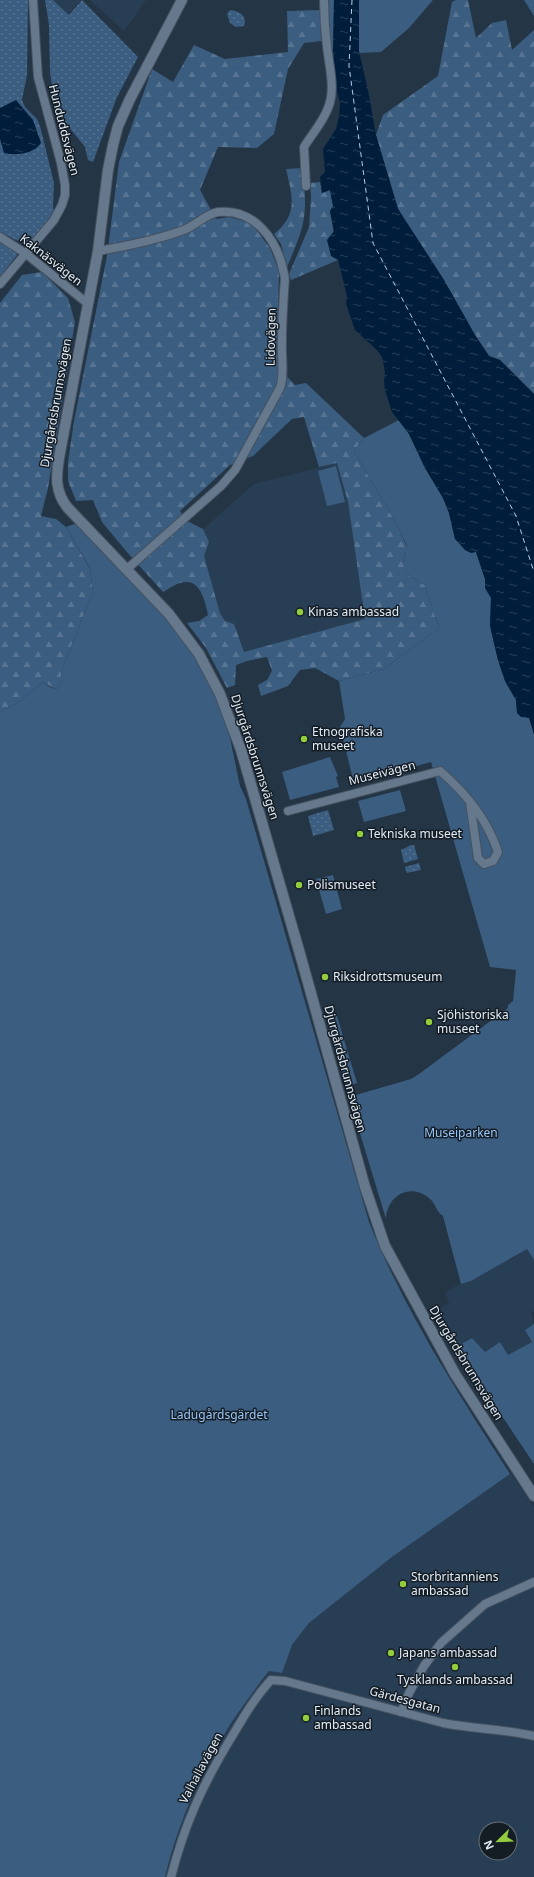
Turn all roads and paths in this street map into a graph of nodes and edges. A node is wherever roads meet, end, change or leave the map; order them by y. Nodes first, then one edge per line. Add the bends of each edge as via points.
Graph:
1 (33, 0) edge
2 (182, 0) edge
3 (324, 0) edge
4 (306, 186) dead end
5 (0, 236) edge
6 (98, 251) junction
7 (25, 253) junction
8 (0, 284) edge
9 (87, 303) junction
10 (127, 569) junction
11 (470, 802) junction
12 (288, 811) dead end
13 (534, 1496) edge
14 (534, 1582) edge
15 (271, 1680) joint
16 (401, 1712) junction
17 (534, 1736) edge
18 (171, 1877) edge

1 - 7 street, Hunduddsvägen via 38,77 61,163 65,190 62,206 56,216
2 - 6 street, Djurgårdsbrunnsvägen via 141,75 118,126 108,170
3 - 4 street via 331,99 314,134 304,147
5 - 7 street, Kaknäsvägen
6 - 9 street, Djurgårdsbrunnsvägen
6 - 10 street, Lidovägen via 169,235 188,228 211,214 230,212 254,220 266,230 285,274 281,342 283,381 280,388 235,470
7 - 8 street, Hunduddsvägen
7 - 9 street, Kaknäsvägen
9 - 10 street, Djurgårdsbrunnsvägen via 56,484 67,507
10 - 13 street, Djurgårdsbrunnsvägen via 169,614 199,654 230,718 365,1187 385,1246 455,1374
11 - 11 street, Museivägen via 492,834 498,852 492,861 484,864 478,858
11 - 12 street, Museivägen via 459,787 440,771
14 - 16 street via 485,1604 441,1643 424,1666
15 - 16 street, Gärdesgatan via 284,1681
15 - 18 street, Valhallavägen via 241,1721 209,1774 187,1824
16 - 17 street, Gärdesgatan via 464,1727 512,1731

